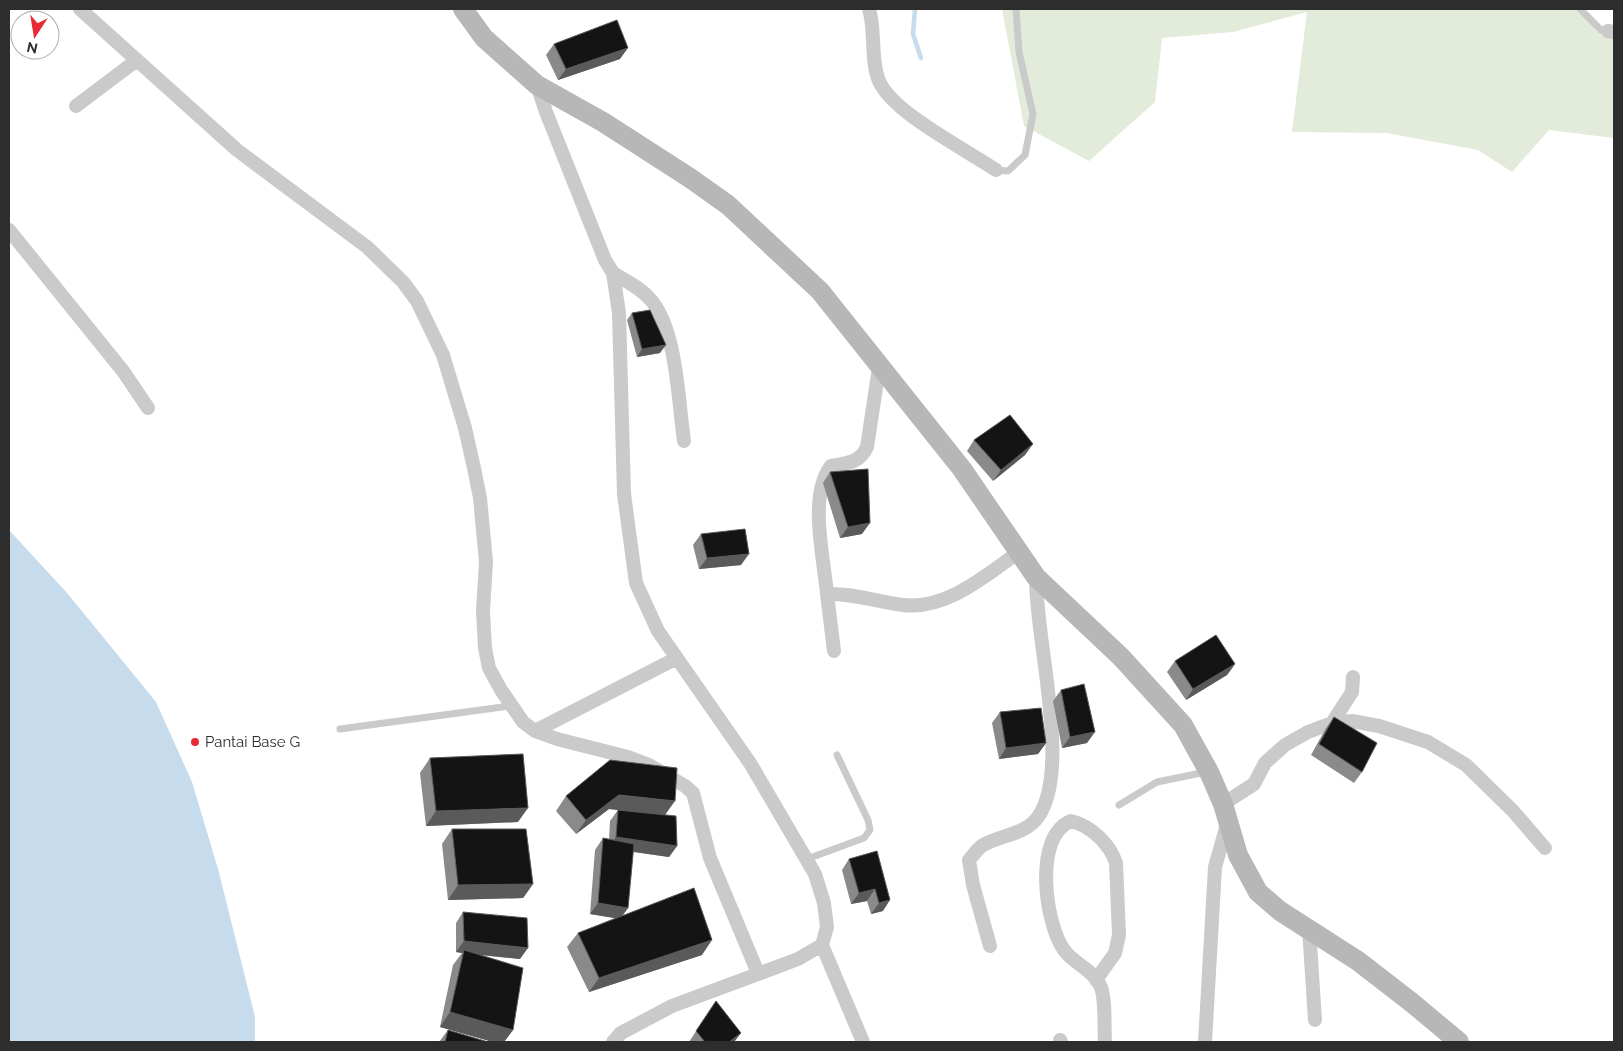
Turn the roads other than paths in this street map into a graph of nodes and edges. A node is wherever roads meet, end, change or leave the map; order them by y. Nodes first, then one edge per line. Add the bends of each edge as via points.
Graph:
1 (80, 9) edge
2 (464, 9) edge
3 (869, 9) edge
4 (1016, 9) edge
5 (1580, 9) edge
6 (1611, 32) edge
7 (137, 60) junction
8 (537, 85) junction
9 (76, 106) dead end
10 (996, 170) joint
11 (9, 230) edge
12 (613, 273) junction
13 (879, 368) junction
14 (148, 408) dead end
15 (684, 441) dead end
16 (1019, 552) junction
17 (1036, 577) junction
18 (827, 594) junction
19 (834, 651) dead end
20 (676, 659) junction
21 (1352, 677) dead end
22 (510, 706) junction
23 (1332, 723) junction
24 (340, 729) dead end
25 (535, 731) junction
26 (837, 755) dead end
27 (1209, 772) junction
28 (1119, 805) dead end
29 (1225, 812) junction
30 (1545, 848) dead end
31 (807, 859) junction
32 (1308, 928) junction
33 (822, 945) junction
34 (990, 946) dead end
35 (758, 973) junction
36 (1096, 980) junction
37 (1315, 1020) dead end
38 (613, 1042) edge
39 (862, 1042) edge
40 (1105, 1042) edge
41 (1205, 1042) edge
42 (1459, 1042) edge

1 - 7 street
2 - 8 street via 484,38
3 - 10 street via 878,80 889,97 904,112
4 - 10 lane via 1019,52 1033,114 1025,155 1008,171
5 - 6 lane via 1601,30
7 - 9 street
7 - 22 street via 237,150 367,247 403,282 417,301 443,354 465,428 480,498 486,562 485,648 489,668
8 - 12 street via 605,260
8 - 13 street via 603,122 728,205 820,291
11 - 14 street via 123,371
12 - 15 street via 650,299 664,319
12 - 20 street via 619,313 624,494 636,583 658,631
13 - 16 street via 962,469
13 - 18 street via 863,456 856,461 831,466 825,473 818,500
16 - 17 street
16 - 18 street via 955,594 934,602 904,605 845,594
17 - 27 street via 1153,691 1183,725
17 - 34 street via 1053,741 1052,784 1048,800 1037,818 1012,835 984,844 970,860 973,885
18 - 19 street
20 - 25 street
20 - 31 street via 750,763
21 - 23 street via 1352,692
22 - 24 lane
22 - 25 street
23 - 29 street via 1285,745 1265,763 1249,789
23 - 30 street via 1352,721 1379,726 1428,742 1466,765
25 - 35 street via 649,765 693,793 710,858
26 - 31 lane via 870,830 864,838
27 - 28 lane via 1157,782
27 - 29 street
29 - 32 street via 1238,855 1258,892 1280,911
29 - 41 street via 1215,866
31 - 33 street via 824,903 827,927
32 - 37 street
32 - 42 street via 1412,1002
33 - 35 street via 798,959
33 - 39 street
35 - 38 street via 672,1006 621,1033
36 - 36 street via 1065,953 1049,914 1046,883 1051,848 1056,831 1071,821 1084,824 1113,853 1116,863 1119,935 1115,953
36 - 40 street via 1101,987

